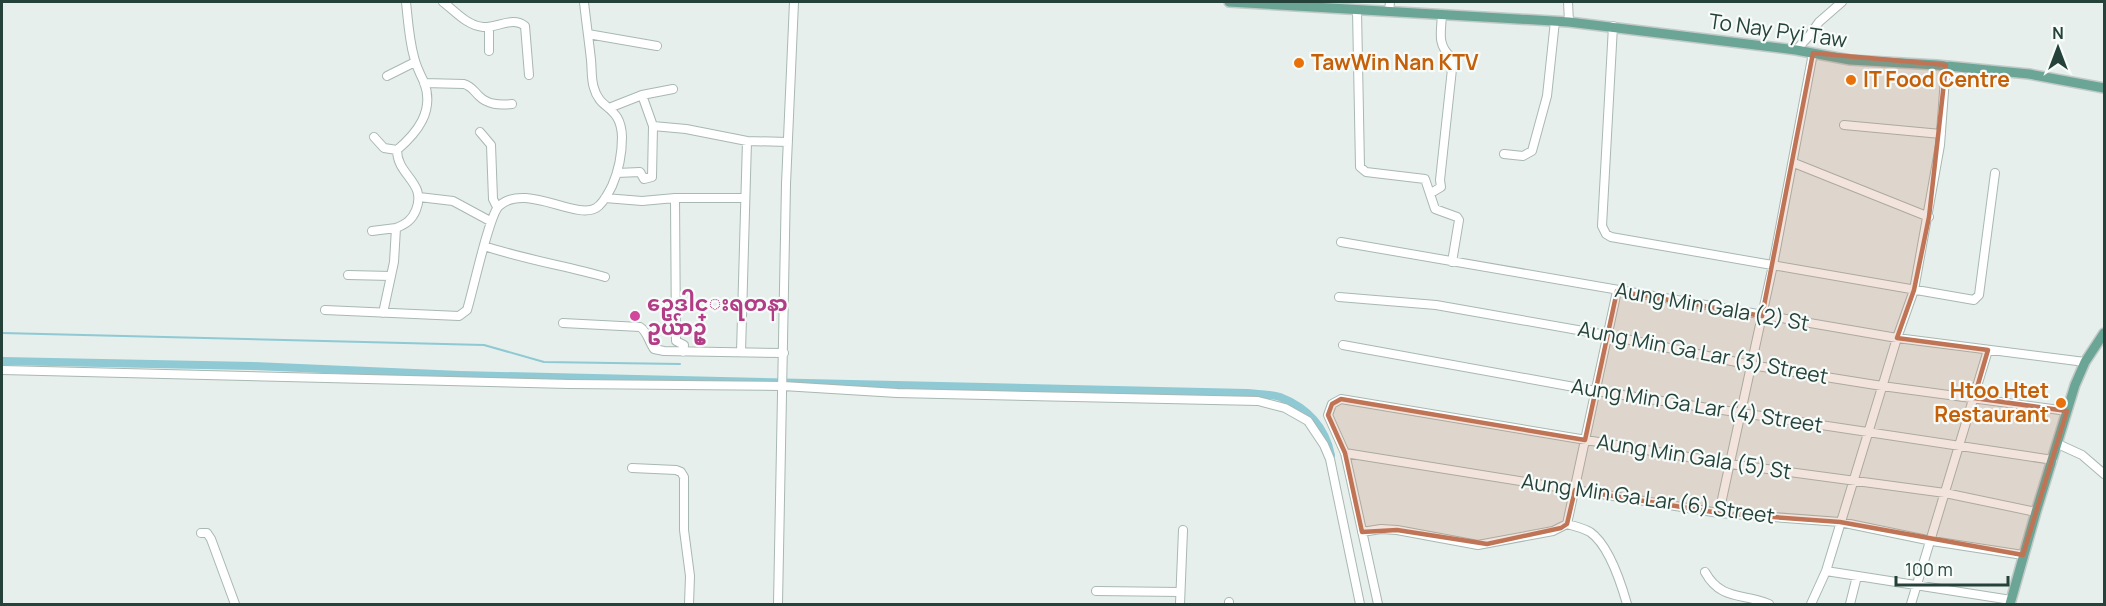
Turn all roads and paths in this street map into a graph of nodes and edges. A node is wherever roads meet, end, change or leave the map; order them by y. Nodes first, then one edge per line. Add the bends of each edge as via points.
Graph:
1 (406, 2) edge
2 (443, 2) edge
3 (584, 2) edge
4 (794, 2) edge
5 (1229, 2) edge
6 (1241, 2) edge
7 (1568, 2) edge
8 (1842, 2) edge
9 (1389, 6) edge
10 (1357, 10) junction
11 (1442, 15) junction
12 (1555, 21) junction
13 (1569, 22) junction
14 (489, 27) junction
15 (1613, 27) junction
16 (588, 34) junction
17 (657, 46) dead end
18 (1796, 50) junction
19 (489, 51) dead end
20 (1814, 53) junction
21 (415, 62) junction
22 (1946, 65) junction
23 (529, 75) dead end
24 (387, 76) dead end
25 (424, 83) junction
26 (2104, 88) edge
27 (673, 89) dead end
28 (642, 95) junction
29 (512, 104) dead end
30 (609, 108) junction
31 (1844, 125) dead end
32 (653, 126) junction
33 (480, 132) dead end
34 (1941, 134) junction
35 (374, 137) dead end
36 (747, 141) junction
37 (788, 142) junction
38 (397, 150) junction
39 (1504, 154) dead end
40 (1794, 163) junction
41 (617, 173) junction
42 (1995, 173) dead end
43 (1431, 193) junction
44 (419, 196) junction
45 (605, 198) junction
46 (675, 198) junction
47 (744, 198) junction
48 (497, 207) junction
49 (1929, 217) junction
50 (490, 221) junction
51 (396, 228) junction
52 (372, 231) dead end
53 (1341, 242) dead end
54 (484, 246) junction
55 (1452, 262) junction
56 (1773, 265) junction
57 (348, 274) dead end
58 (391, 276) junction
59 (605, 278) dead end
60 (1914, 290) junction
61 (1617, 291) junction
62 (1339, 297) dead end
63 (325, 310) dead end
64 (383, 313) junction
65 (1762, 316) junction
66 (563, 323) dead end
67 (2104, 333) edge
68 (1606, 335) junction
69 (1897, 338) junction
70 (1343, 345) dead end
71 (1989, 350) junction
72 (683, 352) junction
73 (741, 352) junction
74 (784, 353) junction
75 (2085, 362) junction
76 (1751, 365) junction
77 (2, 370) edge
78 (783, 383) junction
79 (1882, 386) junction
80 (1596, 391) junction
81 (1974, 398) junction
82 (2067, 411) junction
83 (1741, 412) junction
84 (1868, 432) junction
85 (1585, 440) junction
86 (2058, 444) junction
87 (1960, 445) junction
88 (1345, 453) junction
89 (2053, 460) junction
90 (1730, 464) junction
91 (632, 468) dead end
92 (2104, 474) edge
93 (1853, 481) junction
94 (1575, 490) junction
95 (1945, 493) junction
96 (2036, 512) junction
97 (1719, 513) junction
98 (1840, 522) junction
99 (1567, 524) junction
100 (1183, 530) dead end
101 (1362, 532) junction
102 (201, 533) dead end
103 (1932, 542) junction
104 (2023, 555) junction
105 (1826, 571) junction
106 (1705, 572) dead end
107 (1857, 576) junction
108 (1916, 586) junction
109 (1096, 591) dead end
110 (1180, 592) junction
111 (2010, 602) edge
112 (235, 604) edge
113 (689, 604) edge
114 (778, 604) edge
115 (1180, 604) edge
116 (1360, 604) edge
117 (1378, 604) edge
118 (1627, 604) edge
119 (1769, 604) edge
120 (1811, 604) edge
121 (1850, 604) edge
122 (1911, 604) edge

1 - 21 street
2 - 14 street via 468,22
3 - 16 street
4 - 37 street
5 - 6 main road, To Nay Pyi Taw
6 - 10 main road, To Nay Pyi Taw
7 - 13 street
8 - 18 street
9 - 10 main road, To Nay Pyi Taw
9 - 11 main road, To Nay Pyi Taw
10 - 43 street via 1360,167 1366,172 1425,179
11 - 12 main road, To Nay Pyi Taw
11 - 43 street via 1440,43 1451,57 1452,69 1441,187
12 - 13 main road, To Nay Pyi Taw
12 - 39 street via 1547,96 1532,151 1523,156
13 - 15 main road, To Nay Pyi Taw
14 - 19 street
14 - 23 street via 517,22 525,26
15 - 18 main road, To Nay Pyi Taw
15 - 56 street via 1602,209 1606,234
16 - 17 street
16 - 30 street via 594,88
18 - 20 main road, To Nay Pyi Taw
20 - 22 main road, To Nay Pyi Taw via 1850,60
20 - 40 street
21 - 24 street
21 - 25 street
22 - 26 main road, To Nay Pyi Taw via 2029,74
22 - 34 street
25 - 29 street via 470,85 484,100 496,105
25 - 38 street via 426,114 410,139
27 - 28 street
28 - 30 street
28 - 32 street
30 - 41 street via 618,116 621,127
31 - 34 street
32 - 36 street
32 - 41 street via 651,178 644,179 640,172
33 - 48 street via 491,145 493,199
34 - 49 street
35 - 38 street via 384,148
36 - 37 street
36 - 47 street
37 - 74 street
38 - 44 street via 399,164
40 - 49 street
40 - 56 street
41 - 45 street
42 - 60 street via 1977,299 1969,301
43 - 55 street via 1434,209 1459,220
44 - 50 street via 453,201
44 - 51 street via 412,218
45 - 46 street
45 - 48 street via 598,207 586,210 532,199 506,201
46 - 47 street
46 - 72 street via 676,341 684,345
47 - 73 street
48 - 50 street
49 - 60 street
50 - 54 street
51 - 52 street
51 - 58 street
53 - 55 street, Aung Min Gala (2) St
54 - 59 street
54 - 64 street via 467,310 462,315
55 - 61 street, Aung Min Gala (2) St
56 - 60 street
56 - 65 street
57 - 58 street
58 - 64 street
60 - 69 street
61 - 65 street, Aung Min Gala (2) St
61 - 68 street
62 - 68 street, Aung Min Ga Lar (3) Street via 1436,305
63 - 64 street
65 - 69 street, Aung Min Gala (2) St
65 - 76 street
66 - 72 street via 640,327 654,349
67 - 75 main road
68 - 76 street, Aung Min Ga Lar (3) Street
68 - 80 street
69 - 71 street, Aung Min Gala (2) St
69 - 79 street
70 - 80 street, Aung Min Ga Lar (4) Street
71 - 75 street, Aung Min Gala (2) St
71 - 81 street
72 - 73 street
73 - 74 street
74 - 78 street
75 - 82 main road
76 - 79 street, Aung Min Ga Lar (3) Street
76 - 83 street
77 - 78 street via 569,384
78 - 114 street
78 - 116 street via 897,393 1258,401 1285,408 1308,422 1330,459
79 - 81 street, Aung Min Ga Lar (3) Street
79 - 84 street
80 - 83 street, Aung Min Ga Lar (4) Street
80 - 85 street
81 - 82 street, Aung Min Ga Lar (3) Street
81 - 87 street
82 - 86 main road
83 - 84 street, Aung Min Ga Lar (4) Street
83 - 90 street
84 - 87 street, Aung Min Ga Lar (4) Street
84 - 93 street
85 - 88 street, Aung Min Gala (5) St via 1337,400 1328,415
85 - 90 street, Aung Min Gala (5) St
85 - 94 street
86 - 89 main road
86 - 92 street via 2082,455
87 - 89 street, Aung Min Ga Lar (4) Street
87 - 95 street
88 - 94 street, Aung Min Ga Lar (6) Street
88 - 101 street
89 - 96 main road
90 - 93 street, Aung Min Gala (5) St
90 - 97 street
91 - 113 street via 676,470 684,477
93 - 95 street, Aung Min Gala (5) St
93 - 98 street
94 - 97 street, Aung Min Ga Lar (6) Street
94 - 99 street
95 - 96 street, Aung Min Gala (5) St
95 - 103 street
96 - 104 main road
97 - 98 street, Aung Min Ga Lar (6) Street
98 - 103 street, Aung Min Ga Lar (6) Street
98 - 105 street
99 - 101 street via 1553,531 1478,545 1397,530
99 - 118 street via 1592,534 1613,563
100 - 110 street
101 - 117 street
102 - 112 street via 212,538
103 - 104 street, Aung Min Ga Lar (6) Street
103 - 108 street
104 - 111 main road
105 - 107 street
105 - 120 street
106 - 119 street via 1710,582 1724,593
107 - 108 street
107 - 121 street
108 - 111 street
108 - 122 street
109 - 110 street
110 - 115 street

